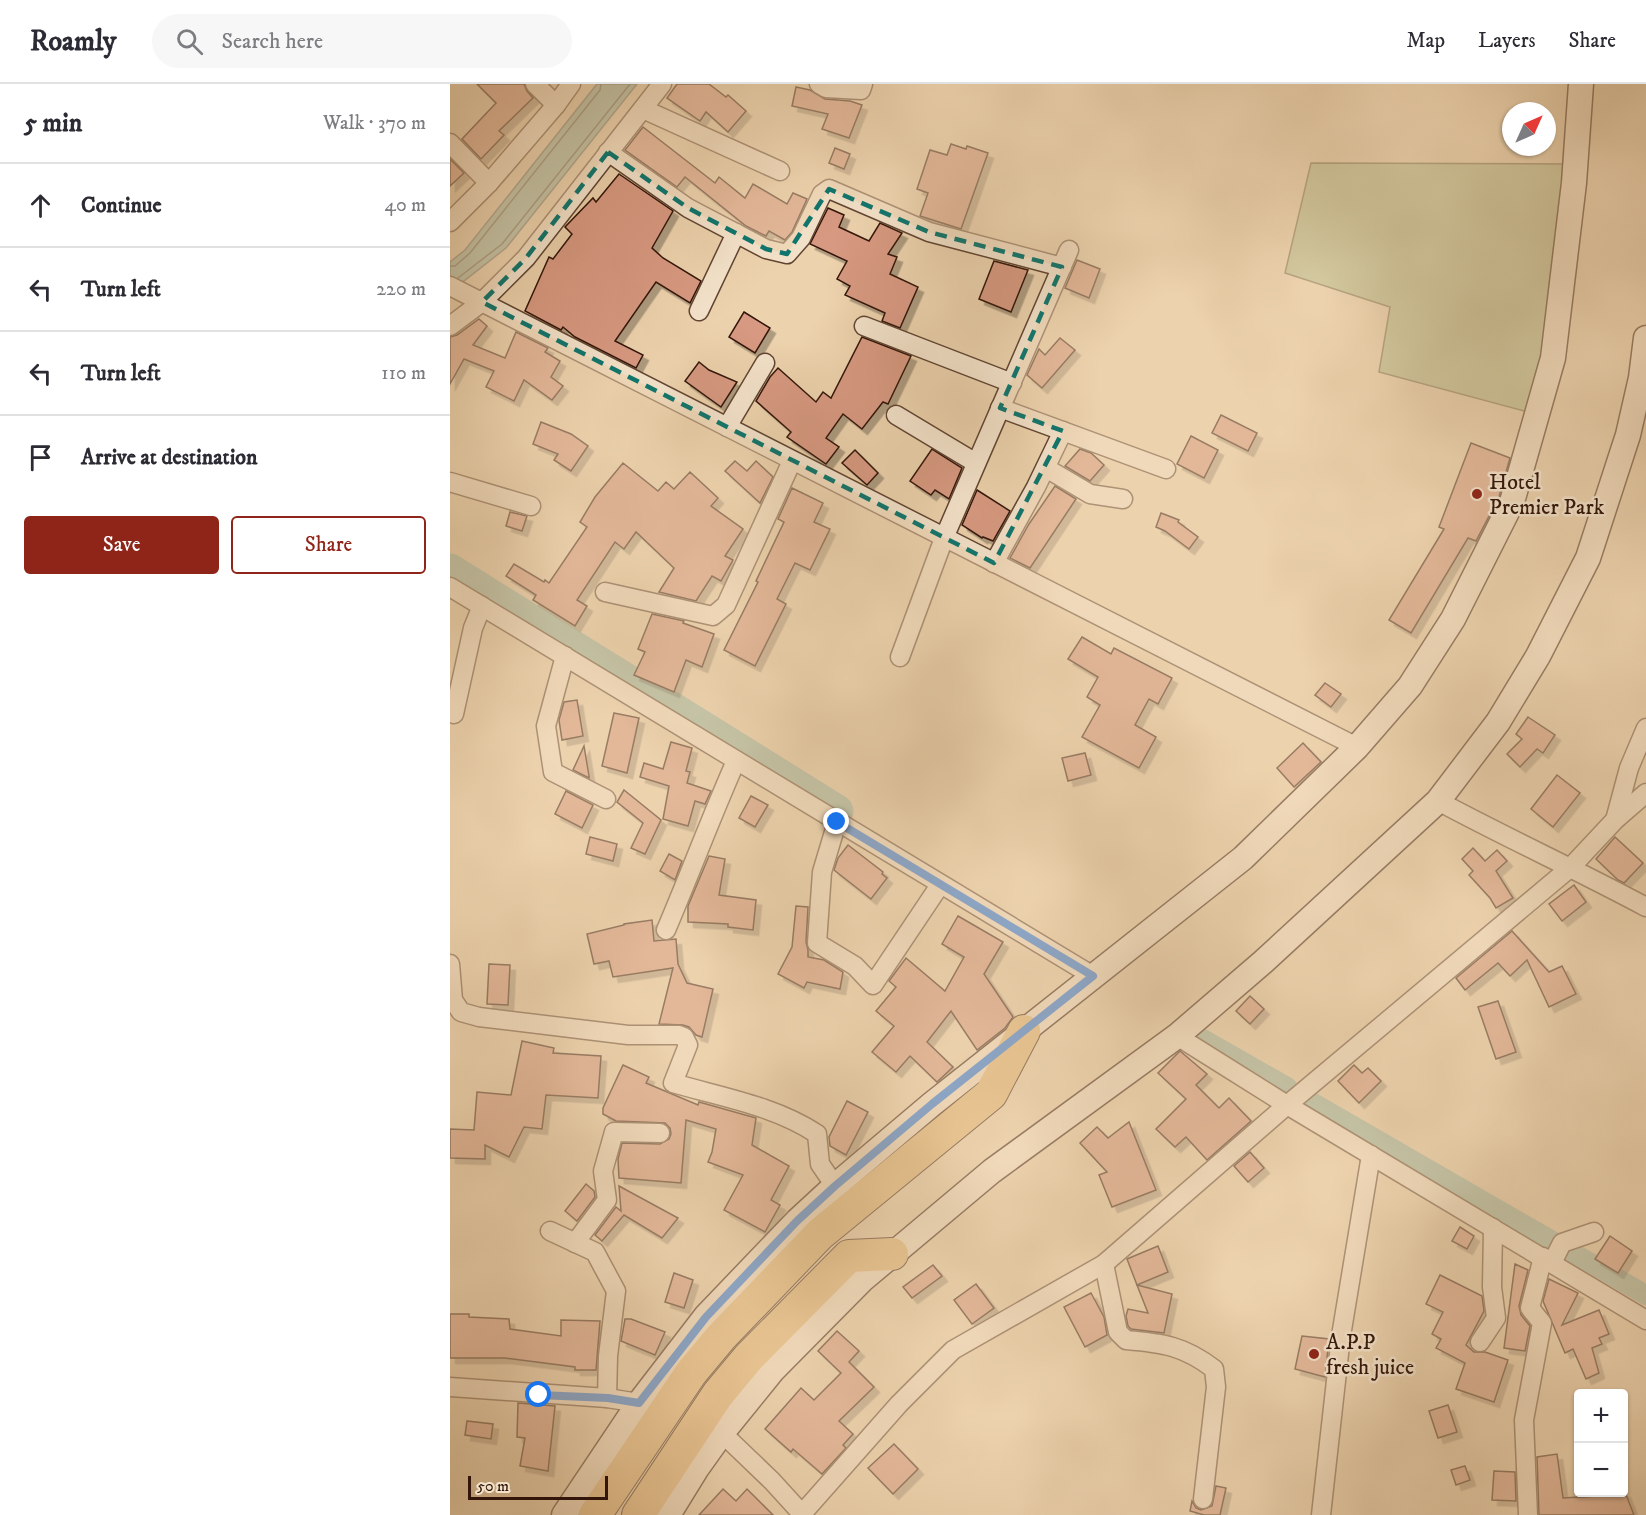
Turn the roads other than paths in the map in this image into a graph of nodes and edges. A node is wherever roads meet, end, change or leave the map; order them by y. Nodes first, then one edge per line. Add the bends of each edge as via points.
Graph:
1 (536, 84) edge
2 (571, 84) edge
3 (662, 84) edge
4 (819, 84) edge
5 (863, 84) edge
6 (1581, 84) edge
7 (556, 105) junction
8 (643, 109) junction
9 (450, 143) edge
10 (608, 152) junction
11 (780, 171) dead end
12 (489, 183) junction
13 (450, 222) edge
14 (736, 233) junction
15 (1069, 250) dead end
16 (1062, 267) junction
17 (450, 286) edge
18 (475, 299) junction
19 (699, 311) dead end
20 (450, 326) edge
21 (864, 326) dead end
22 (1646, 338) edge
23 (765, 363) dead end
24 (1012, 382) junction
25 (1000, 408) junction
26 (896, 415) dead end
27 (727, 427) junction
28 (1063, 431) junction
29 (792, 460) junction
30 (976, 463) junction
31 (1046, 468) junction
32 (1166, 470) dead end
33 (450, 482) edge
34 (1123, 499) dead end
35 (531, 506) dead end
36 (944, 538) junction
37 (994, 563) junction
38 (450, 586) edge
39 (605, 592) dead end
40 (482, 606) junction
41 (565, 656) junction
42 (900, 657) dead end
43 (454, 714) dead end
44 (1646, 728) edge
45 (1357, 747) junction
46 (736, 761) junction
47 (1646, 793) edge
48 (606, 798) dead end
49 (1438, 801) junction
50 (1615, 820) junction
51 (837, 822) junction
52 (1571, 867) junction
53 (940, 885) junction
54 (1646, 907) edge
55 (666, 930) dead end
56 (450, 964) edge
57 (1093, 976) junction
58 (1024, 1031) junction
59 (1177, 1036) junction
60 (1287, 1105) junction
61 (660, 1133) dead end
62 (1371, 1155) junction
63 (835, 1186) junction
64 (1493, 1228) junction
65 (550, 1231) dead end
66 (1594, 1232) dead end
67 (575, 1243) junction
68 (891, 1254) junction
69 (1554, 1254) junction
70 (1104, 1264) junction
71 (1646, 1320) edge
72 (1480, 1342) dead end
73 (450, 1387) edge
74 (608, 1398) junction
75 (639, 1403) junction
76 (722, 1433) junction
77 (1203, 1500) dead end
78 (564, 1515) edge
79 (595, 1515) edge
80 (638, 1515) edge
81 (668, 1515) edge
82 (802, 1515) edge
83 (1321, 1515) edge
84 (1528, 1515) edge

1 - 7 street
2 - 7 street
3 - 8 street
4 - 5 street via 861,90
6 - 45 street via 1574,183 1553,358 1512,502 1453,619 1410,686
7 - 12 street
8 - 10 street
8 - 11 street
9 - 12 street
10 - 14 street via 688,208
10 - 18 street via 526,258
12 - 13 street
14 - 16 street via 766,249 787,254 801,238 822,194 829,189 929,232
14 - 19 street
15 - 16 street
16 - 24 street
17 - 18 street
18 - 20 street
18 - 27 street
21 - 24 street
22 - 49 street via 1628,435 1588,558 1538,656 1504,712
23 - 27 street
24 - 25 street
25 - 28 street
25 - 30 street
26 - 30 street
27 - 29 street
28 - 31 street
28 - 32 street
29 - 36 street
29 - 39 street via 726,606 713,616
30 - 36 street
31 - 34 street via 1090,494
31 - 37 street
33 - 35 street
36 - 37 street
36 - 42 street
37 - 45 street
38 - 40 street
40 - 41 street
40 - 43 street via 473,628
41 - 46 street
41 - 48 street via 546,726 553,772
44 - 50 street via 1629,768
45 - 57 street via 1243,858
46 - 51 street
46 - 55 street
47 - 50 street
49 - 52 street
49 - 59 street via 1263,963
50 - 52 street
51 - 53 street
51 - 53 street via 822,872 817,943 855,966 873,985
52 - 54 street
52 - 60 street
53 - 57 street
56 - 63 street via 453,1000 461,1012 628,1035 684,1037 688,1045 673,1083 799,1122 817,1134 820,1164
57 - 58 street
58 - 63 street
58 - 79 highway via 991,1094 820,1234 721,1337 691,1373
59 - 60 street
59 - 68 street via 992,1171
60 - 62 street
60 - 70 street
61 - 67 street via 614,1131 603,1171 607,1200
62 - 64 street
62 - 83 street via 1341,1336
63 - 75 street via 706,1317
64 - 69 street
64 - 72 street via 1496,1318
65 - 67 street
66 - 69 street
67 - 74 street via 595,1252 616,1291 608,1356
68 - 76 street via 773,1370
68 - 80 highway via 849,1256 749,1357 718,1394
69 - 71 street
69 - 84 street via 1530,1308 1542,1323 1524,1420
70 - 77 street via 1118,1332 1126,1340 1164,1343 1214,1369 1216,1387
70 - 82 street via 953,1350 899,1404
73 - 74 street
74 - 75 street
75 - 78 street
76 - 81 street
76 - 82 street

